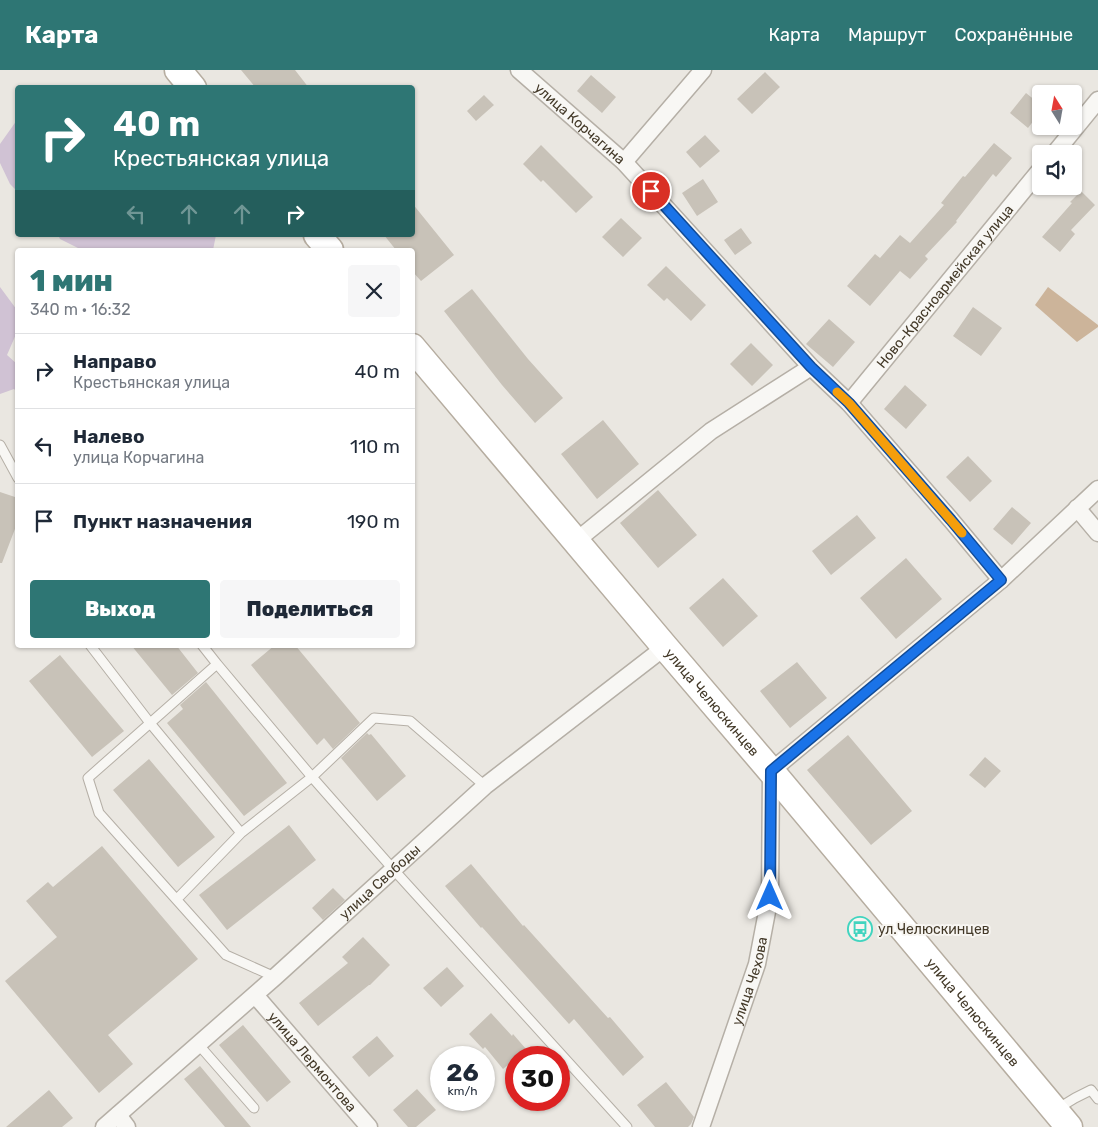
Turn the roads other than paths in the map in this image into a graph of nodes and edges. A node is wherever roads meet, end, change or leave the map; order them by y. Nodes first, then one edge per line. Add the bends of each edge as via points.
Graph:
1 (178, 70) edge
2 (519, 70) edge
3 (703, 70) edge
4 (190, 85) edge
5 (1098, 100) edge
6 (1061, 145) edge
7 (624, 162) junction
8 (1032, 180) edge
9 (320, 237) edge
10 (328, 248) edge
11 (415, 351) edge
12 (811, 367) junction
13 (849, 403) junction
14 (0, 445) edge
15 (15, 472) edge
16 (1098, 489) edge
17 (1077, 508) junction
18 (1098, 533) edge
19 (576, 541) junction
20 (1001, 580) junction
21 (665, 647) junction
22 (92, 648) edge
23 (204, 648) edge
24 (217, 664) junction
25 (150, 723) junction
26 (771, 771) junction
27 (312, 777) junction
28 (485, 786) junction
29 (241, 834) junction
30 (393, 869) junction
31 (177, 900) junction
32 (275, 977) junction
33 (255, 994) junction
34 (198, 1044) junction
35 (1098, 1099) edge
36 (254, 1108) dead end
37 (1062, 1119) edge
38 (123, 1121) edge
39 (104, 1127) edge
40 (369, 1127) edge
41 (627, 1127) edge
42 (701, 1127) edge

1 - 4 main road
2 - 7 street, улица Корчагина
3 - 7 street
5 - 6 street
7 - 12 street, улица Корчагина
8 - 13 street, Ново-Красноармейская улица
9 - 10 main road
11 - 19 main road, улица Челюскинцев
12 - 13 street, улица Корчагина
12 - 19 street via 711,431
13 - 20 street, улица Корчагина
14 - 15 lane
16 - 17 street
17 - 18 street
17 - 20 street
19 - 21 main road, улица Челюскинцев
20 - 26 street
21 - 26 main road, улица Челюскинцев
21 - 28 street, улица Свободы
22 - 25 lane
23 - 24 lane
24 - 25 lane
24 - 27 lane
25 - 29 lane
25 - 31 lane via 88,778 99,813
26 - 37 main road, улица Челюскинцев
26 - 42 street, улица Чехова via 770,896 757,964
27 - 28 lane via 374,718 410,721
27 - 29 lane
27 - 30 lane
28 - 30 street, улица Свободы
29 - 31 lane
30 - 32 street, улица Свободы
30 - 41 lane
31 - 32 lane via 226,955
32 - 33 street, улица Свободы
33 - 34 street, улица Свободы
33 - 40 street, улица Лермонтова
34 - 36 lane
34 - 38 street, улица Свободы
35 - 37 lane via 1091,1090 1075,1098
38 - 39 street, улица Свободы

